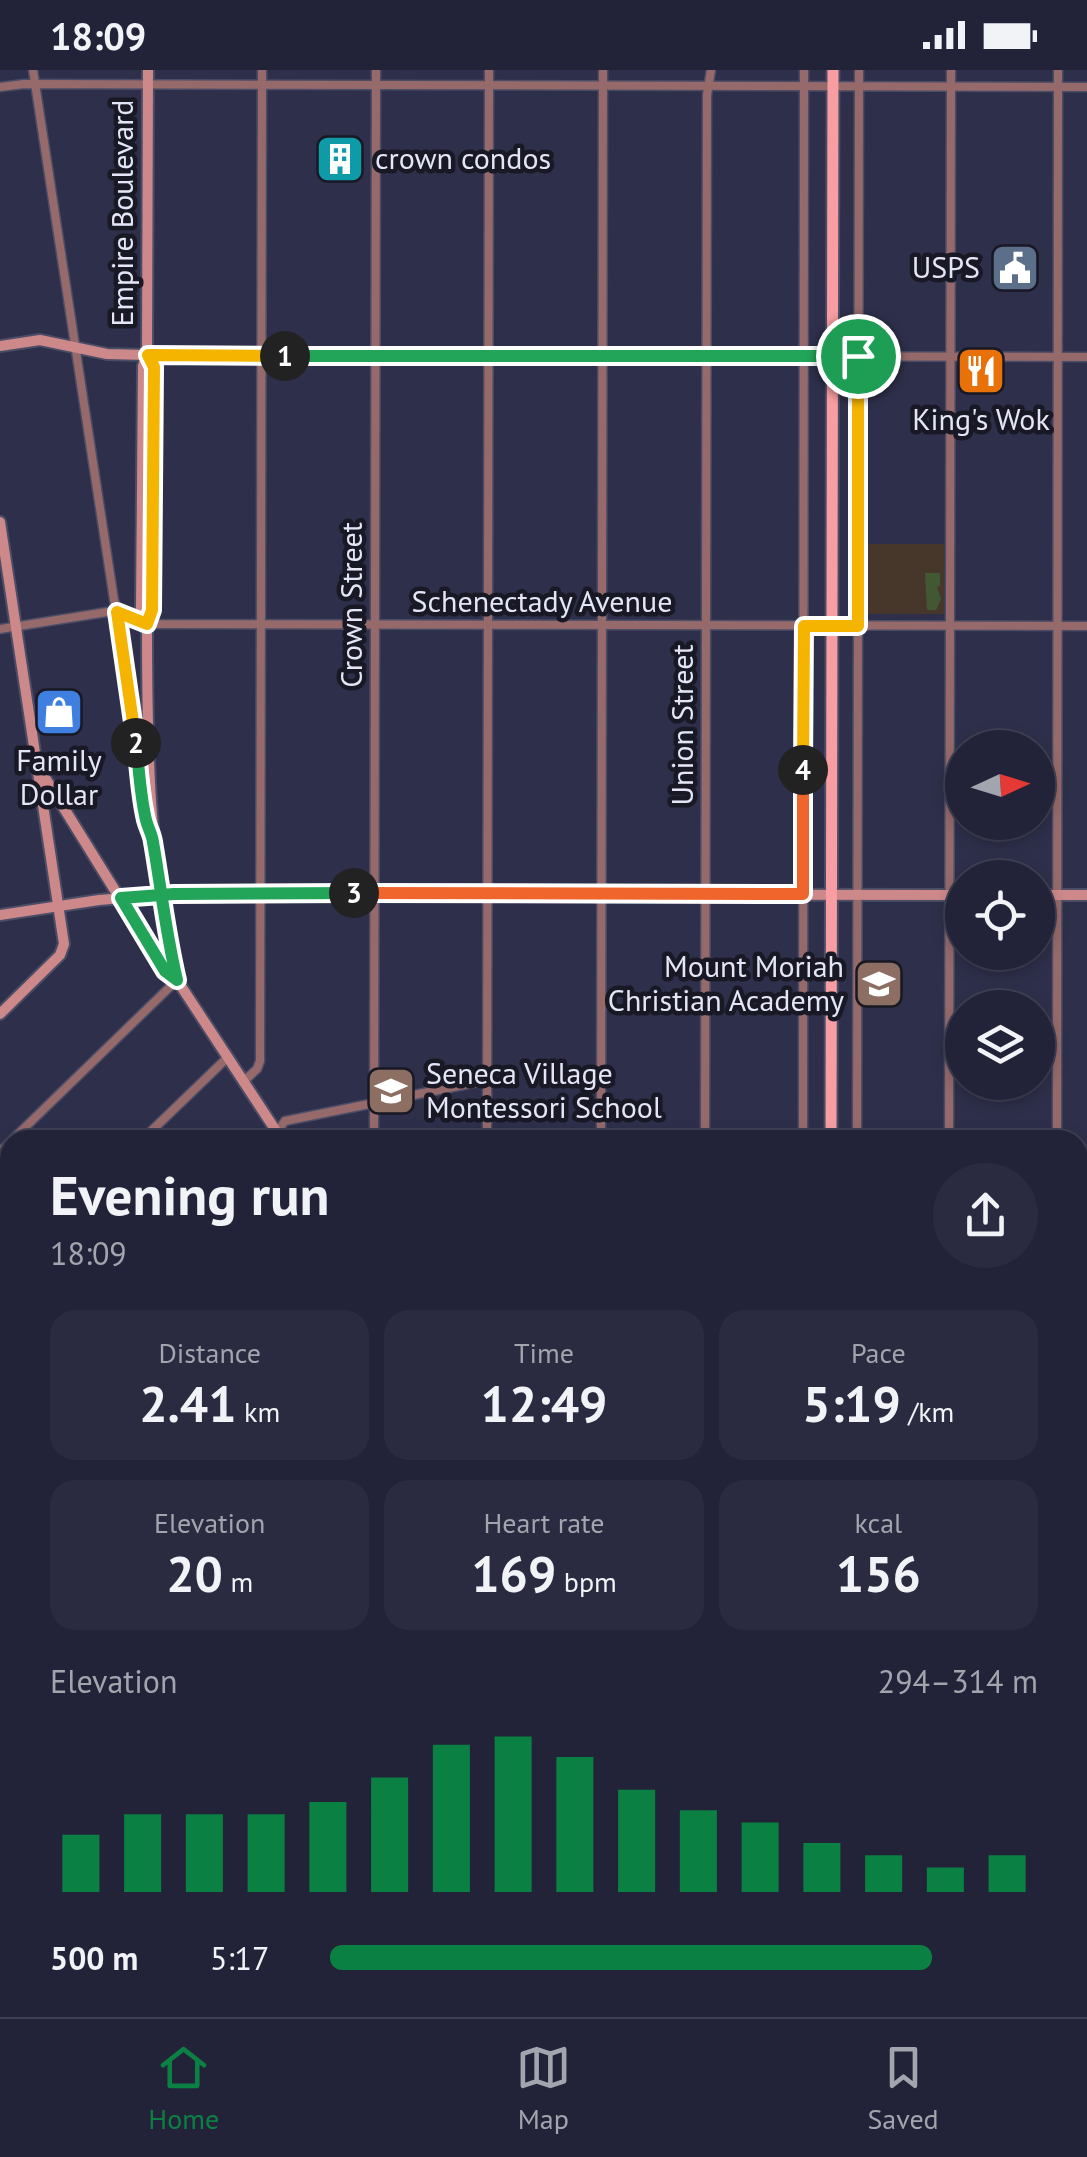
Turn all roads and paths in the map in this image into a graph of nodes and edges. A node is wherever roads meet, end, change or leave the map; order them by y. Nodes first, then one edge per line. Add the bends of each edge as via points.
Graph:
1 (33, 70) edge
2 (148, 70) edge
3 (262, 70) edge
4 (376, 70) edge
5 (490, 70) edge
6 (603, 70) edge
7 (711, 70) edge
8 (804, 70) edge
9 (833, 70) edge
10 (859, 70) edge
11 (951, 70) edge
12 (1058, 70) edge
13 (35, 84) junction
14 (148, 86) junction
15 (262, 86) junction
16 (376, 86) junction
17 (490, 86) junction
18 (603, 86) junction
19 (0, 87) edge
20 (708, 87) junction
21 (804, 87) junction
22 (833, 87) junction
23 (859, 87) junction
24 (951, 87) junction
25 (1058, 87) junction
26 (1087, 87) edge
27 (73, 345) junction
28 (0, 346) edge
29 (148, 355) junction
30 (261, 356) junction
31 (375, 356) junction
32 (489, 356) junction
33 (602, 356) junction
34 (706, 356) junction
35 (804, 356) junction
36 (833, 356) junction
37 (858, 356) junction
38 (950, 356) junction
39 (1058, 356) junction
40 (1087, 356) edge
41 (0, 522) edge
42 (117, 612) junction
43 (147, 624) junction
44 (261, 625) junction
45 (374, 625) junction
46 (488, 625) junction
47 (602, 625) junction
48 (706, 625) junction
49 (16, 626) junction
50 (804, 626) junction
51 (832, 626) junction
52 (858, 626) junction
53 (950, 626) junction
54 (1058, 626) junction
55 (1087, 626) edge
56 (0, 628) edge
57 (36, 764) junction
58 (152, 834) junction
59 (950, 860) edge
60 (374, 892) junction
61 (488, 893) junction
62 (160, 894) junction
63 (260, 894) junction
64 (602, 894) junction
65 (705, 894) junction
66 (803, 894) junction
67 (832, 894) junction
68 (856, 894) junction
69 (945, 895) edge
70 (1058, 895) junction
71 (1087, 895) edge
72 (121, 898) junction
73 (59, 906) junction
74 (0, 915) edge
75 (950, 970) edge
76 (177, 980) junction
77 (0, 1014) edge
78 (227, 1058) junction
79 (488, 1080) junction
80 (243, 1082) junction
81 (374, 1103) junction
82 (22, 1130) edge
83 (152, 1130) edge
84 (272, 1130) edge
85 (281, 1130) edge
86 (374, 1130) edge
87 (487, 1130) edge
88 (602, 1130) edge
89 (704, 1130) edge
90 (802, 1130) edge
91 (831, 1130) edge
92 (857, 1130) edge
93 (949, 1130) edge
94 (1057, 1130) edge

1 - 13 street
2 - 14 main road, Empire Boulevard
3 - 15 street
4 - 16 street, Crown Street
5 - 17 street
6 - 18 street
7 - 20 street, Union Street
8 - 21 street
9 - 22 main road
10 - 23 street
11 - 24 street
12 - 25 street
13 - 14 street
13 - 19 street
13 - 27 street
14 - 15 street
14 - 29 main road, Empire Boulevard
15 - 16 street
15 - 30 street
16 - 17 street
16 - 31 street, Crown Street
17 - 18 street
17 - 32 street
18 - 20 street
18 - 33 street
20 - 21 street
20 - 34 street, Union Street
21 - 22 street
21 - 35 street
22 - 23 street
22 - 36 main road
23 - 24 street
23 - 37 street
24 - 25 street
24 - 38 street
25 - 26 street
25 - 39 street
27 - 28 main road via 40,340
27 - 29 main road
27 - 42 street
29 - 30 street
29 - 43 main road, Empire Boulevard via 142,366 141,608
30 - 31 street
30 - 44 street
31 - 32 street
31 - 45 street, Crown Street
32 - 33 street
32 - 46 street
33 - 34 street
33 - 47 street
34 - 35 street
34 - 48 street, Union Street
35 - 36 street
35 - 50 street
36 - 37 street
36 - 51 main road
37 - 38 street
37 - 52 street
38 - 39 street
38 - 53 street
39 - 40 street
39 - 54 street
41 - 49 main road
42 - 43 street, Schenectady Avenue
42 - 49 street, Schenectady Avenue
42 - 58 street
43 - 44 street, Schenectady Avenue
43 - 58 main road, Empire Boulevard
44 - 45 street, Schenectady Avenue
44 - 63 street
45 - 46 street, Schenectady Avenue
45 - 60 street, Crown Street
46 - 47 street, Schenectady Avenue
46 - 61 street
47 - 48 street, Schenectady Avenue
47 - 64 street
48 - 50 street, Schenectady Avenue
48 - 65 street, Union Street
49 - 56 street, Schenectady Avenue
49 - 57 main road
50 - 51 street, Schenectady Avenue
50 - 66 street
51 - 52 street, Schenectady Avenue
51 - 67 main road
52 - 53 street, Schenectady Avenue
52 - 68 street
53 - 54 street, Schenectady Avenue
53 - 59 street
54 - 55 street, Schenectady Avenue
54 - 70 street
57 - 72 main road
57 - 73 main road
58 - 62 main road, Empire Boulevard
60 - 61 main road
60 - 63 main road
60 - 81 street, Crown Street
61 - 64 main road
61 - 79 street
62 - 63 main road
62 - 72 main road
62 - 76 main road, Empire Boulevard
63 - 80 street via 260,1061
64 - 65 main road
64 - 88 street
65 - 66 main road
65 - 89 street, Union Street
66 - 67 main road
66 - 90 street
67 - 68 main road
67 - 91 main road
68 - 69 main road
68 - 92 street
70 - 71 main road
70 - 94 street
72 - 73 main road
72 - 76 main road
73 - 74 main road
73 - 77 main road via 62,951
75 - 93 street
76 - 78 main road
76 - 82 street
78 - 80 main road
78 - 83 street
79 - 81 street
79 - 87 street
80 - 84 main road
81 - 85 street via 285,1121
81 - 86 street, Crown Street

